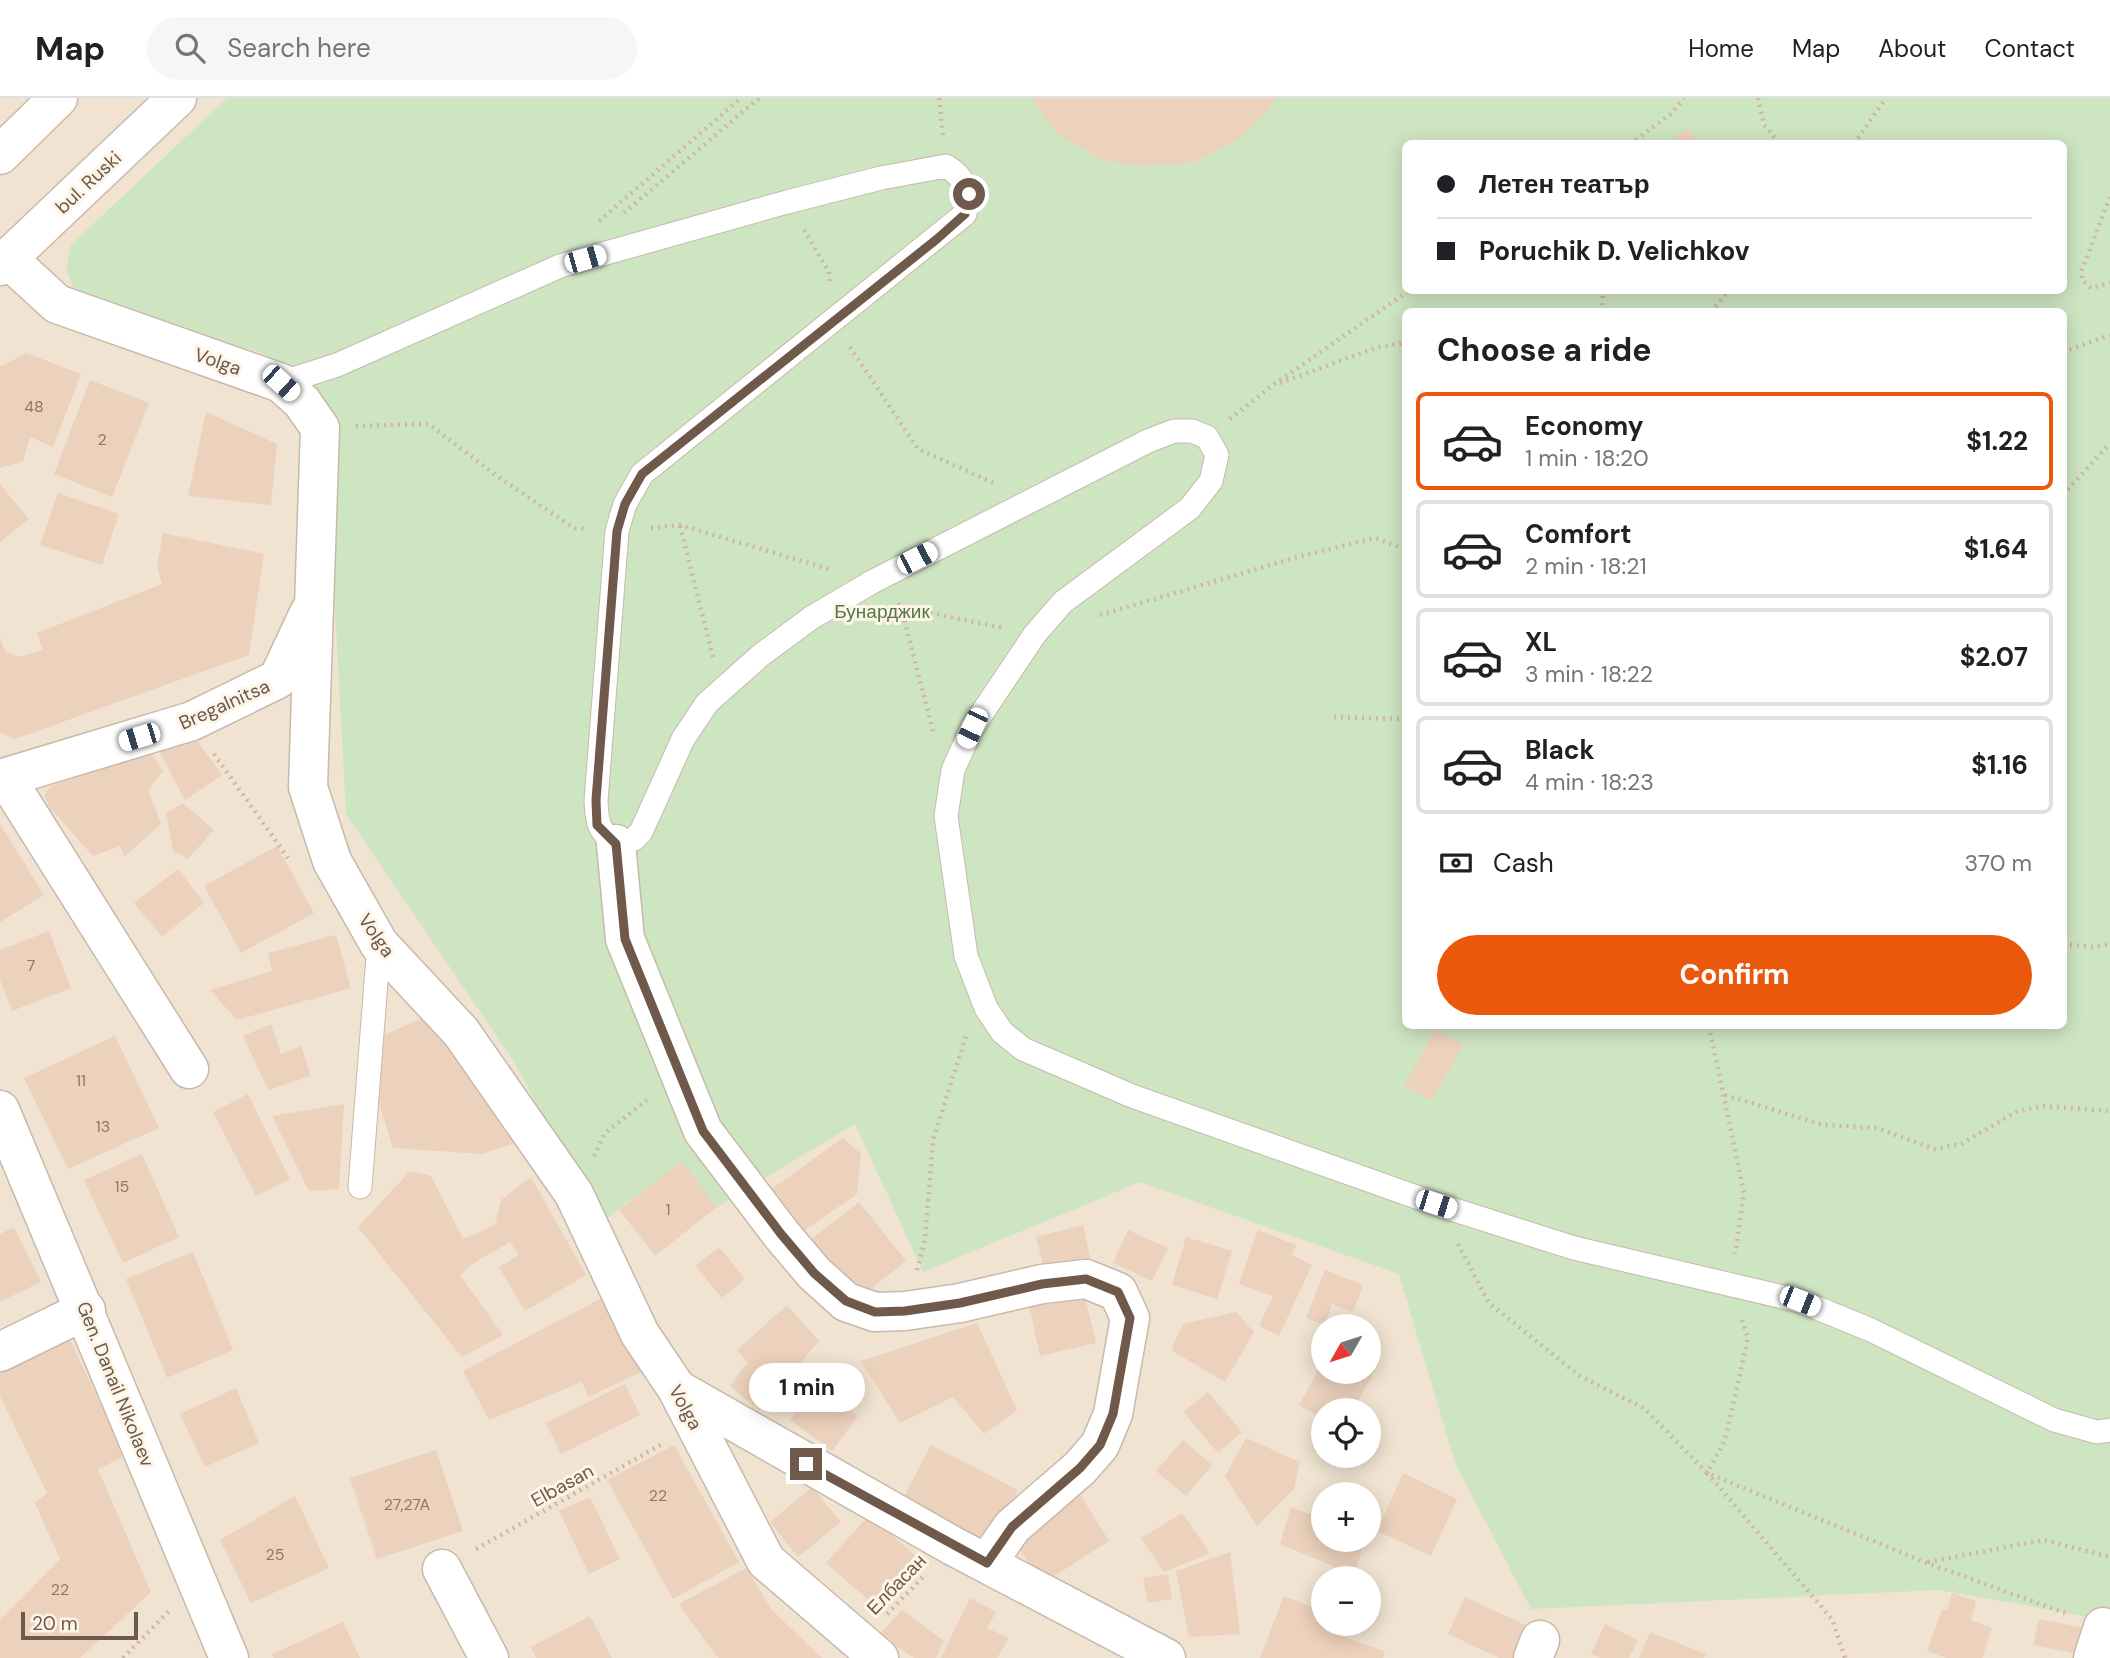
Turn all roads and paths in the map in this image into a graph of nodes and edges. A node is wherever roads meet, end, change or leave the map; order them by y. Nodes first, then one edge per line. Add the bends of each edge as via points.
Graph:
1 (58, 98) edge
2 (177, 98) edge
3 (741, 98) edge
4 (759, 98) edge
5 (939, 98) edge
6 (1684, 98) edge
7 (1758, 98) edge
8 (1886, 98) edge
9 (942, 115) dead end
10 (1635, 140) edge
11 (1777, 140) edge
12 (1857, 140) edge
13 (0, 155) edge
14 (2110, 197) edge
15 (787, 202) junction
16 (622, 215) dead end
17 (596, 224) dead end
18 (4, 262) edge
19 (2110, 282) edge
20 (1404, 294) edge
21 (1726, 294) edge
22 (1714, 308) edge
23 (832, 320) junction
24 (2110, 335) edge
25 (1402, 343) edge
26 (2067, 351) edge
27 (281, 383) junction
28 (1273, 385) junction
29 (320, 428) junction
30 (1207, 437) junction
31 (2110, 443) edge
32 (2067, 491) edge
33 (1030, 500) junction
34 (680, 526) junction
35 (617, 531) junction
36 (1402, 548) edge
37 (872, 582) junction
38 (317, 595) junction
39 (901, 607) junction
40 (1035, 634) junction
41 (721, 689) junction
42 (1334, 717) dead end
43 (1402, 719) edge
44 (192, 722) junction
45 (953, 770) junction
46 (2, 776) edge
47 (616, 844) junction
48 (294, 866) dead end
49 (379, 944) junction
50 (2067, 944) edge
51 (2110, 944) edge
52 (986, 1008) junction
53 (1710, 1029) edge
54 (676, 1068) junction
55 (189, 1069) dead end
56 (1725, 1096) junction
57 (0, 1110) edge
58 (2110, 1111) edge
59 (360, 1187) dead end
60 (574, 1194) junction
61 (1436, 1204) junction
62 (1731, 1286) junction
63 (86, 1310) junction
64 (905, 1311) junction
65 (0, 1352) edge
66 (677, 1389) junction
67 (696, 1425) junction
68 (2110, 1430) edge
69 (1707, 1473) junction
70 (953, 1546) junction
71 (2110, 1557) edge
72 (987, 1563) junction
73 (1927, 1563) junction
74 (442, 1569) joint
75 (197, 1583) junction
76 (2098, 1642) edge
77 (869, 1650) edge
78 (123, 1658) edge
79 (229, 1658) edge
80 (489, 1658) edge
81 (1166, 1658) edge
82 (1845, 1658) edge

1 - 13 street
2 - 18 street, bul. Ruski
3 - 17 path
4 - 16 path
5 - 9 path
6 - 10 path
7 - 11 path via 1764,125
8 - 12 path
14 - 19 path via 2082,281 2091,288
15 - 23 path via 829,272
15 - 23 lane via 946,166 959,174 969,194 965,214
15 - 27 lane via 560,266 337,365
18 - 27 street, Volga via 57,304
20 - 28 path
21 - 22 path
23 - 33 path via 918,449
23 - 35 lane via 642,474 625,504
24 - 26 path
25 - 28 path via 1378,346
27 - 29 street, Volga via 302,401
28 - 30 path
29 - 35 path via 429,424 574,528
29 - 38 street, Volga
30 - 33 lane via 1174,431
30 - 40 lane via 1216,455 1211,481 1190,508 1063,602
31 - 32 path
33 - 37 lane
34 - 35 path
34 - 37 path
34 - 41 path
35 - 47 lane via 596,800 597,825
36 - 40 path via 1375,538
37 - 39 path via 889,592
37 - 41 lane via 811,618
38 - 44 street, Bregalnitsa via 278,679
38 - 49 street, Volga via 309,787 332,861
39 - 40 path
39 - 45 path via 937,746
40 - 45 lane via 972,728
41 - 47 lane via 683,739 642,832
42 - 43 path
44 - 46 street, Bregalnitsa
44 - 48 path
45 - 52 lane via 946,817 966,956
46 - 55 street
47 - 54 street via 625,939
49 - 59 lane
49 - 60 street, Volga via 461,1032
50 - 51 path
52 - 61 lane via 1002,1032 1023,1049 1068,1071
52 - 64 path via 967,1031 933,1140 926,1240
53 - 56 path
54 - 60 path via 653,1095 605,1133
54 - 64 street via 703,1131 814,1273 846,1301 875,1312
56 - 58 path via 1824,1125 1877,1128 1934,1149 1961,1144 2016,1112 2043,1106
56 - 62 path via 1744,1193
57 - 63 street, Gen. Danail Nikolaev
60 - 66 street, Volga via 640,1335
61 - 62 lane via 1574,1248
61 - 69 path via 1489,1303 1580,1376 1645,1409
62 - 68 lane via 1800,1301 1871,1330 2054,1420 2096,1432
62 - 69 path via 1748,1337 1724,1442
63 - 65 street
63 - 75 street, Gen. Danail Nikolaev
64 - 72 street via 1086,1279 1118,1292 1130,1318 1113,1414 1100,1445 1012,1527
66 - 67 street, Volga
66 - 70 street
67 - 74 path, Elbasan
67 - 77 street, Volga via 766,1561
69 - 73 path
69 - 82 path via 1832,1619
70 - 72 street
70 - 77 path, Елбасан
71 - 73 path via 2044,1540
72 - 81 street
73 - 76 path
74 - 80 street
75 - 78 path
75 - 79 street, Gen. Danail Nikolaev

